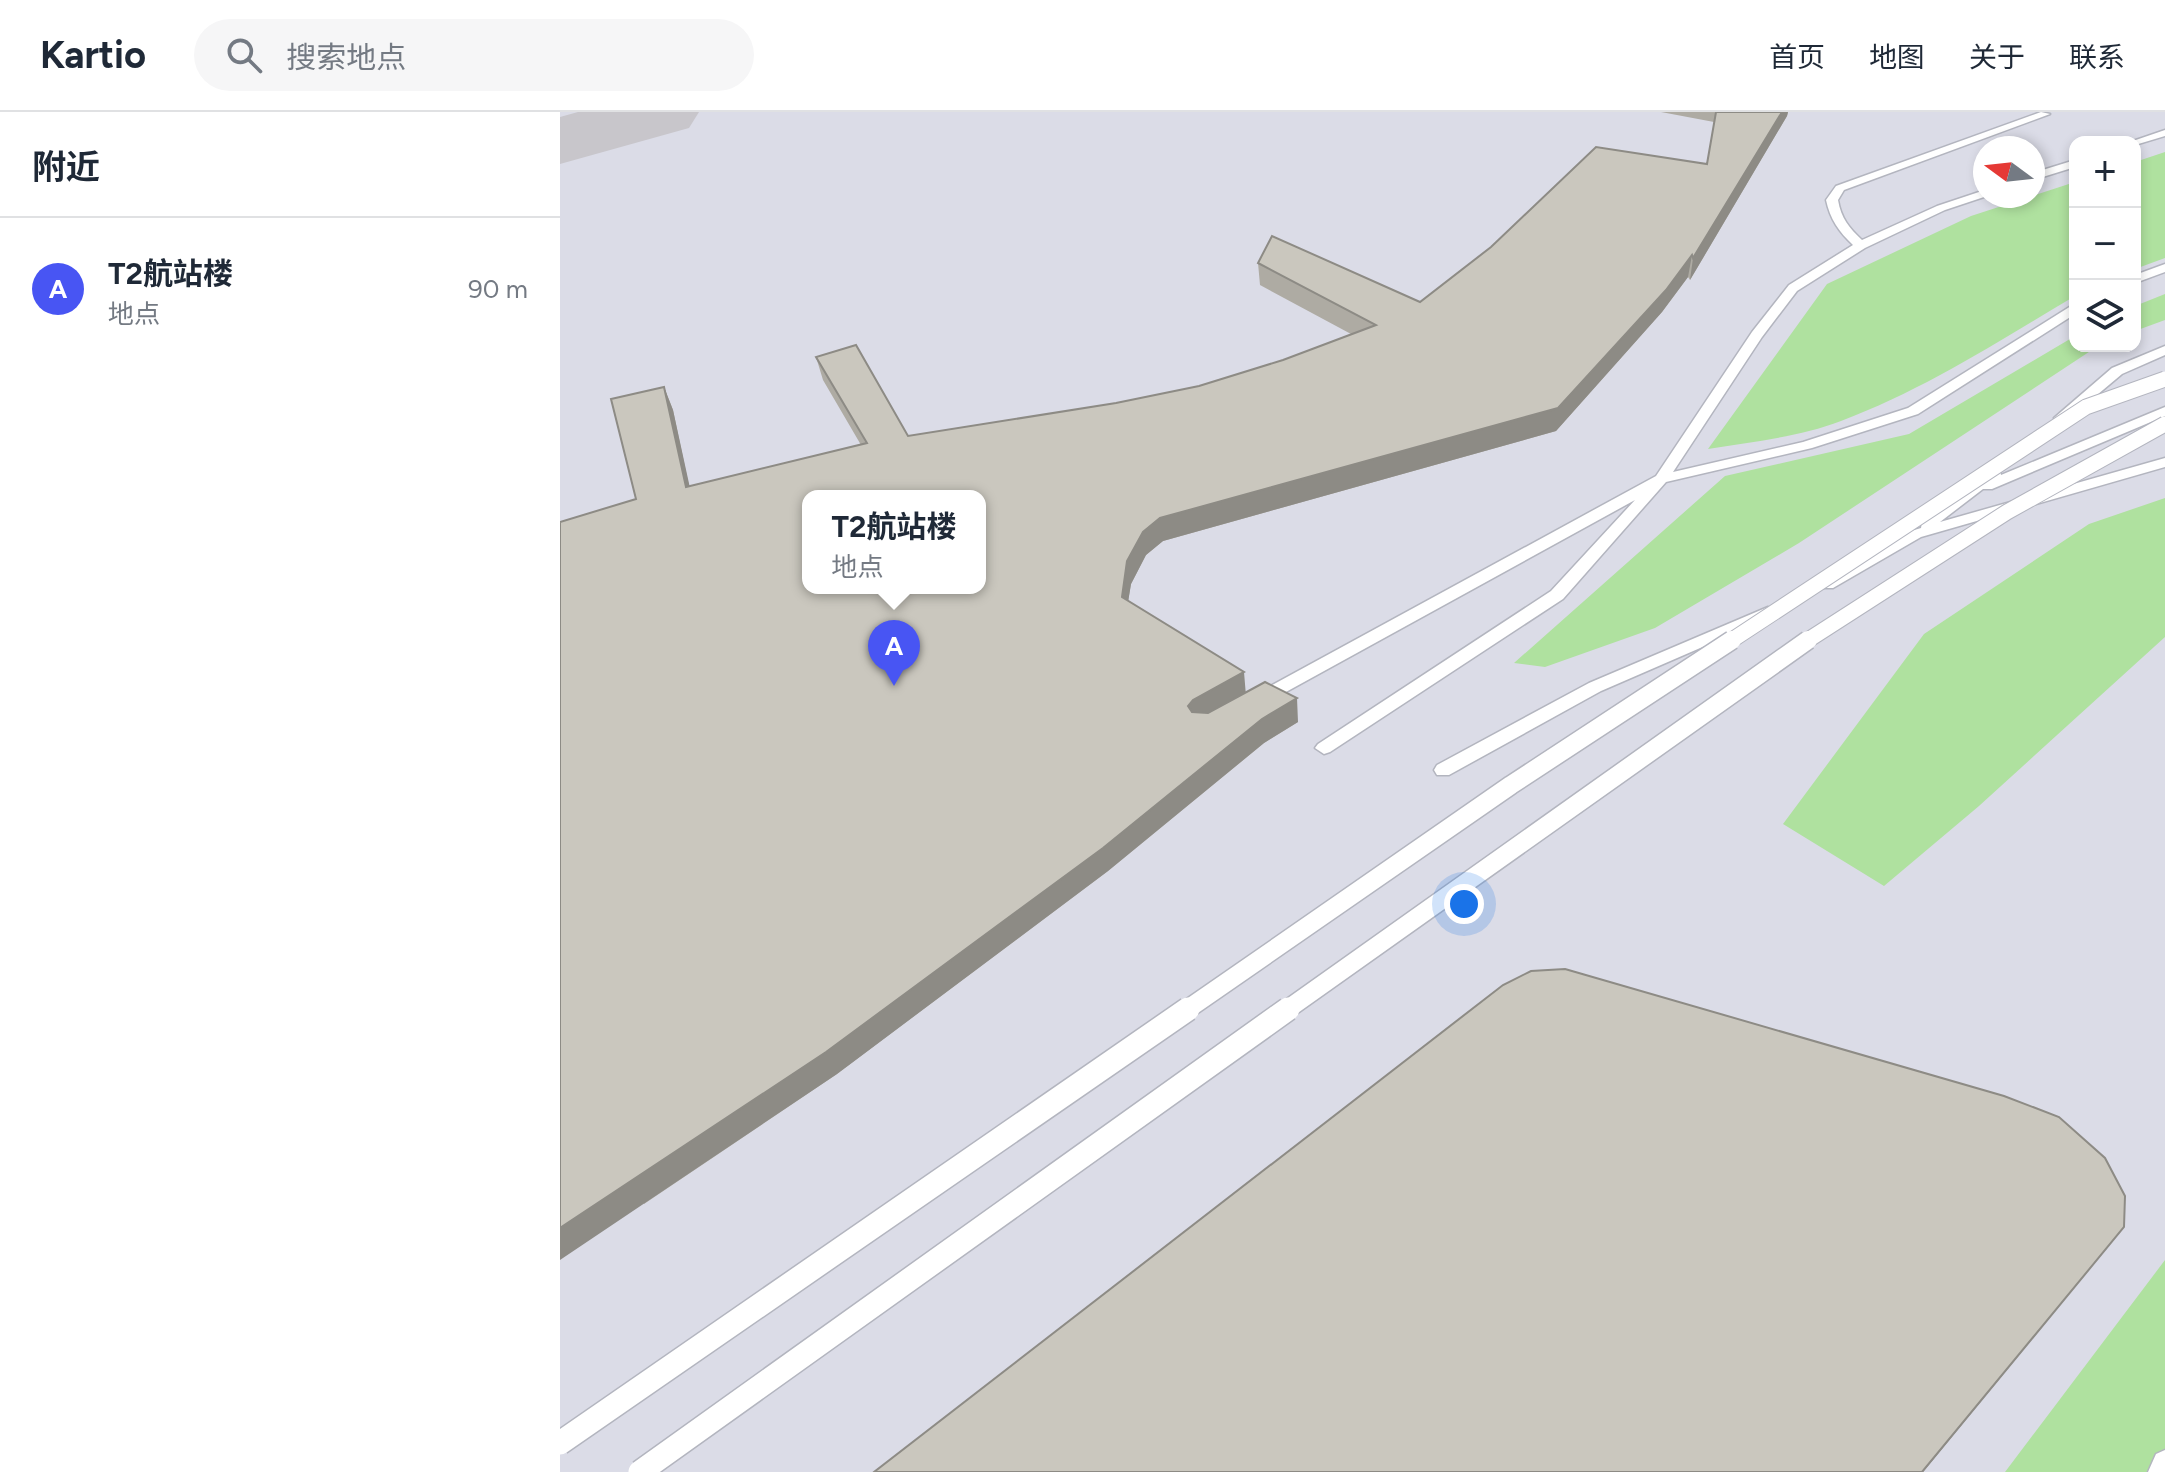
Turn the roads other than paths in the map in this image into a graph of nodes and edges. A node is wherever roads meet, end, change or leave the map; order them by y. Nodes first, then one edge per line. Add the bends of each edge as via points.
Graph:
1 (2045, 114) dead end
2 (2165, 133) edge
3 (2141, 140) edge
4 (2069, 165) edge
5 (2045, 173) edge
6 (1973, 197) edge
7 (1861, 245) junction
8 (2165, 268) edge
9 (2141, 277) edge
10 (2069, 313) edge
11 (2165, 350) edge
12 (2165, 379) edge
13 (2165, 411) edge
14 (2165, 424) edge
15 (2165, 462) edge
16 (1661, 479) junction
17 (1970, 493) junction
18 (1916, 534) junction
19 (1244, 707) edge
20 (1324, 748) dead end
21 (1443, 770) dead end
22 (560, 1443) edge
23 (2165, 1463) edge
24 (640, 1472) edge
25 (2161, 1472) edge

1 - 7 lane via 1840,188 1832,200 1834,216
2 - 3 lane
4 - 5 lane
6 - 7 lane
7 - 16 lane via 1793,288
8 - 9 lane
10 - 16 lane via 1913,411 1807,445
11 - 17 lane via 2117,371
12 - 22 lane, bridge via 2086,407 1511,785
13 - 17 lane
14 - 24 lane, bridge via 2007,512 1769,665
15 - 18 lane
16 - 19 lane
16 - 20 lane via 1557,595
17 - 18 lane
18 - 21 lane via 1832,582 1595,687
23 - 25 lane

